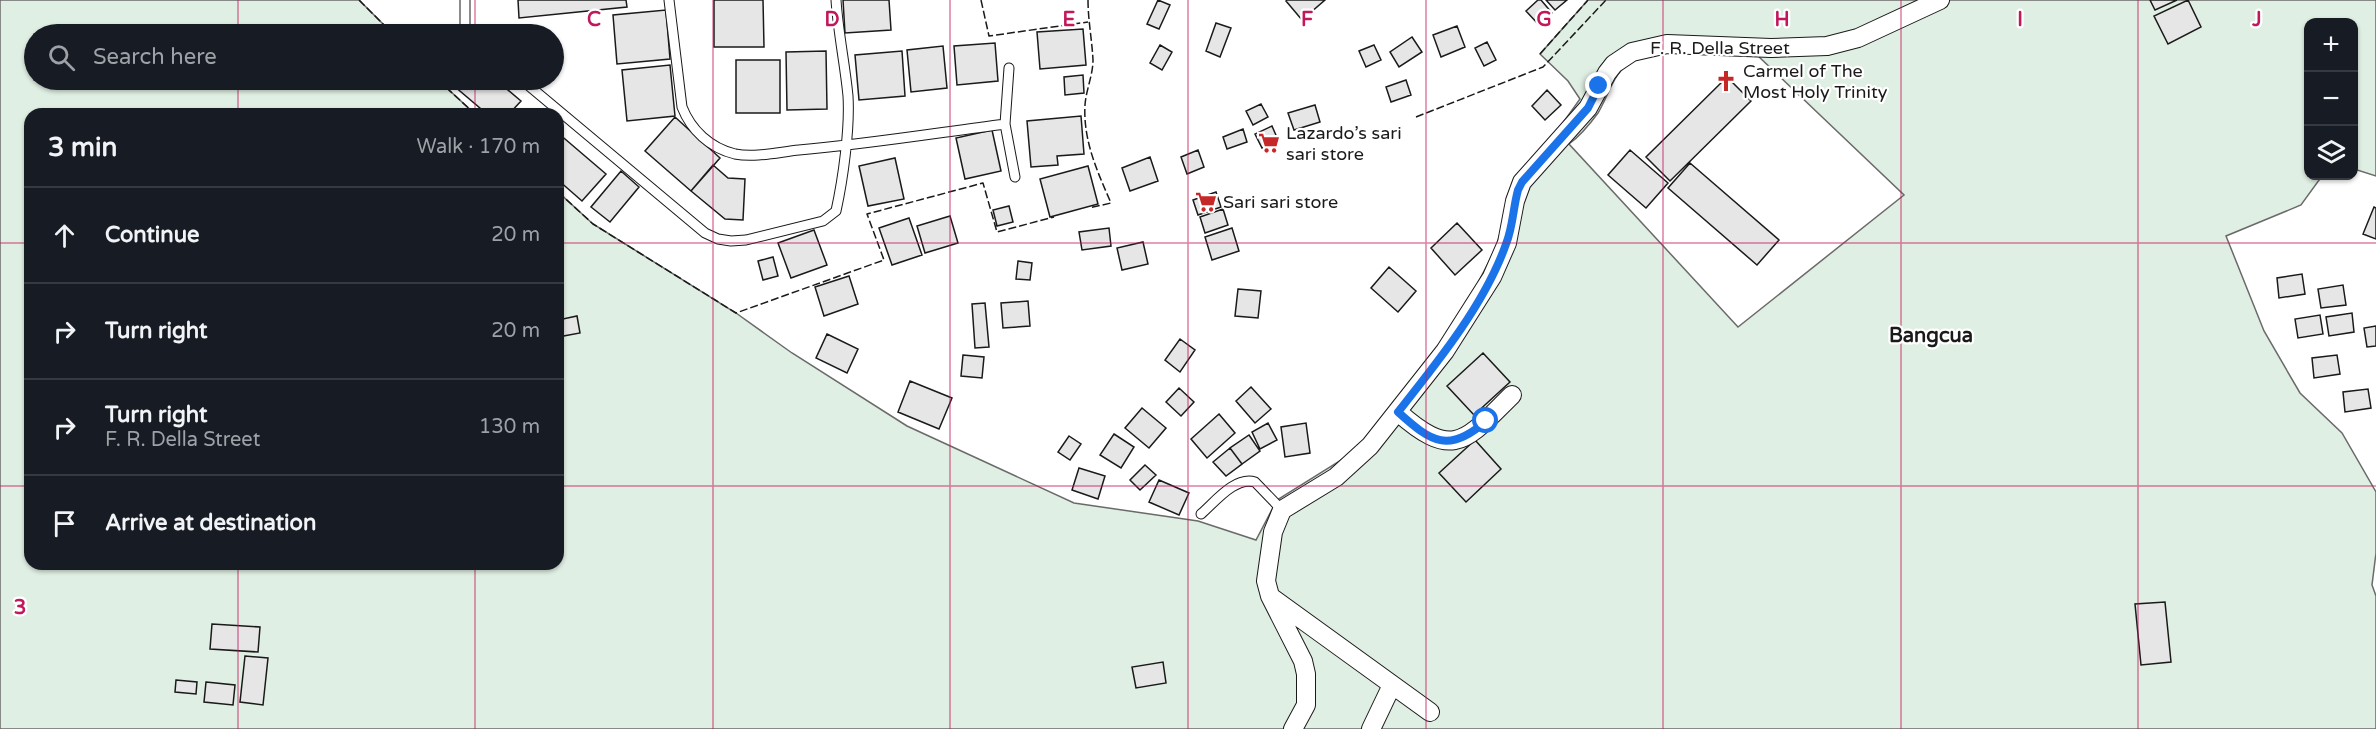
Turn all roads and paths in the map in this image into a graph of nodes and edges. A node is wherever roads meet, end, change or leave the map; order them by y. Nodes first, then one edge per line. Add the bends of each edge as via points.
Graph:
1 (465, 0) edge
2 (669, 0) edge
3 (836, 0) edge
4 (1941, 0) edge
5 (465, 24) edge
6 (1010, 68) dead end
7 (534, 90) edge
8 (555, 108) edge
9 (564, 116) edge
10 (1005, 124) junction
11 (845, 146) junction
12 (1015, 177) dead end
13 (1512, 395) dead end
14 (1398, 412) junction
15 (1282, 510) junction
16 (1201, 514) dead end
17 (1270, 596) junction
18 (1392, 685) junction
19 (1430, 712) dead end
20 (1293, 729) edge
21 (1371, 729) edge

1 - 5 lane
2 - 11 lane via 682,106 688,121 710,143 738,154
3 - 11 lane via 848,99
4 - 14 street, F. R. Della Street via 1858,38 1827,46 1667,44 1624,56 1607,73 1588,108 1522,182 1507,243 1492,277 1445,351
6 - 10 lane
7 - 8 lane
9 - 11 lane via 688,221 705,233 731,241 824,221 836,212
10 - 11 lane
10 - 12 lane
13 - 14 street via 1472,434 1459,440 1429,436
14 - 15 street, F. R. Della Street via 1370,446 1336,477
15 - 16 lane via 1255,482 1244,481
15 - 17 street via 1267,562
17 - 18 street
17 - 20 street via 1306,674 1306,705
18 - 19 street
18 - 21 street

